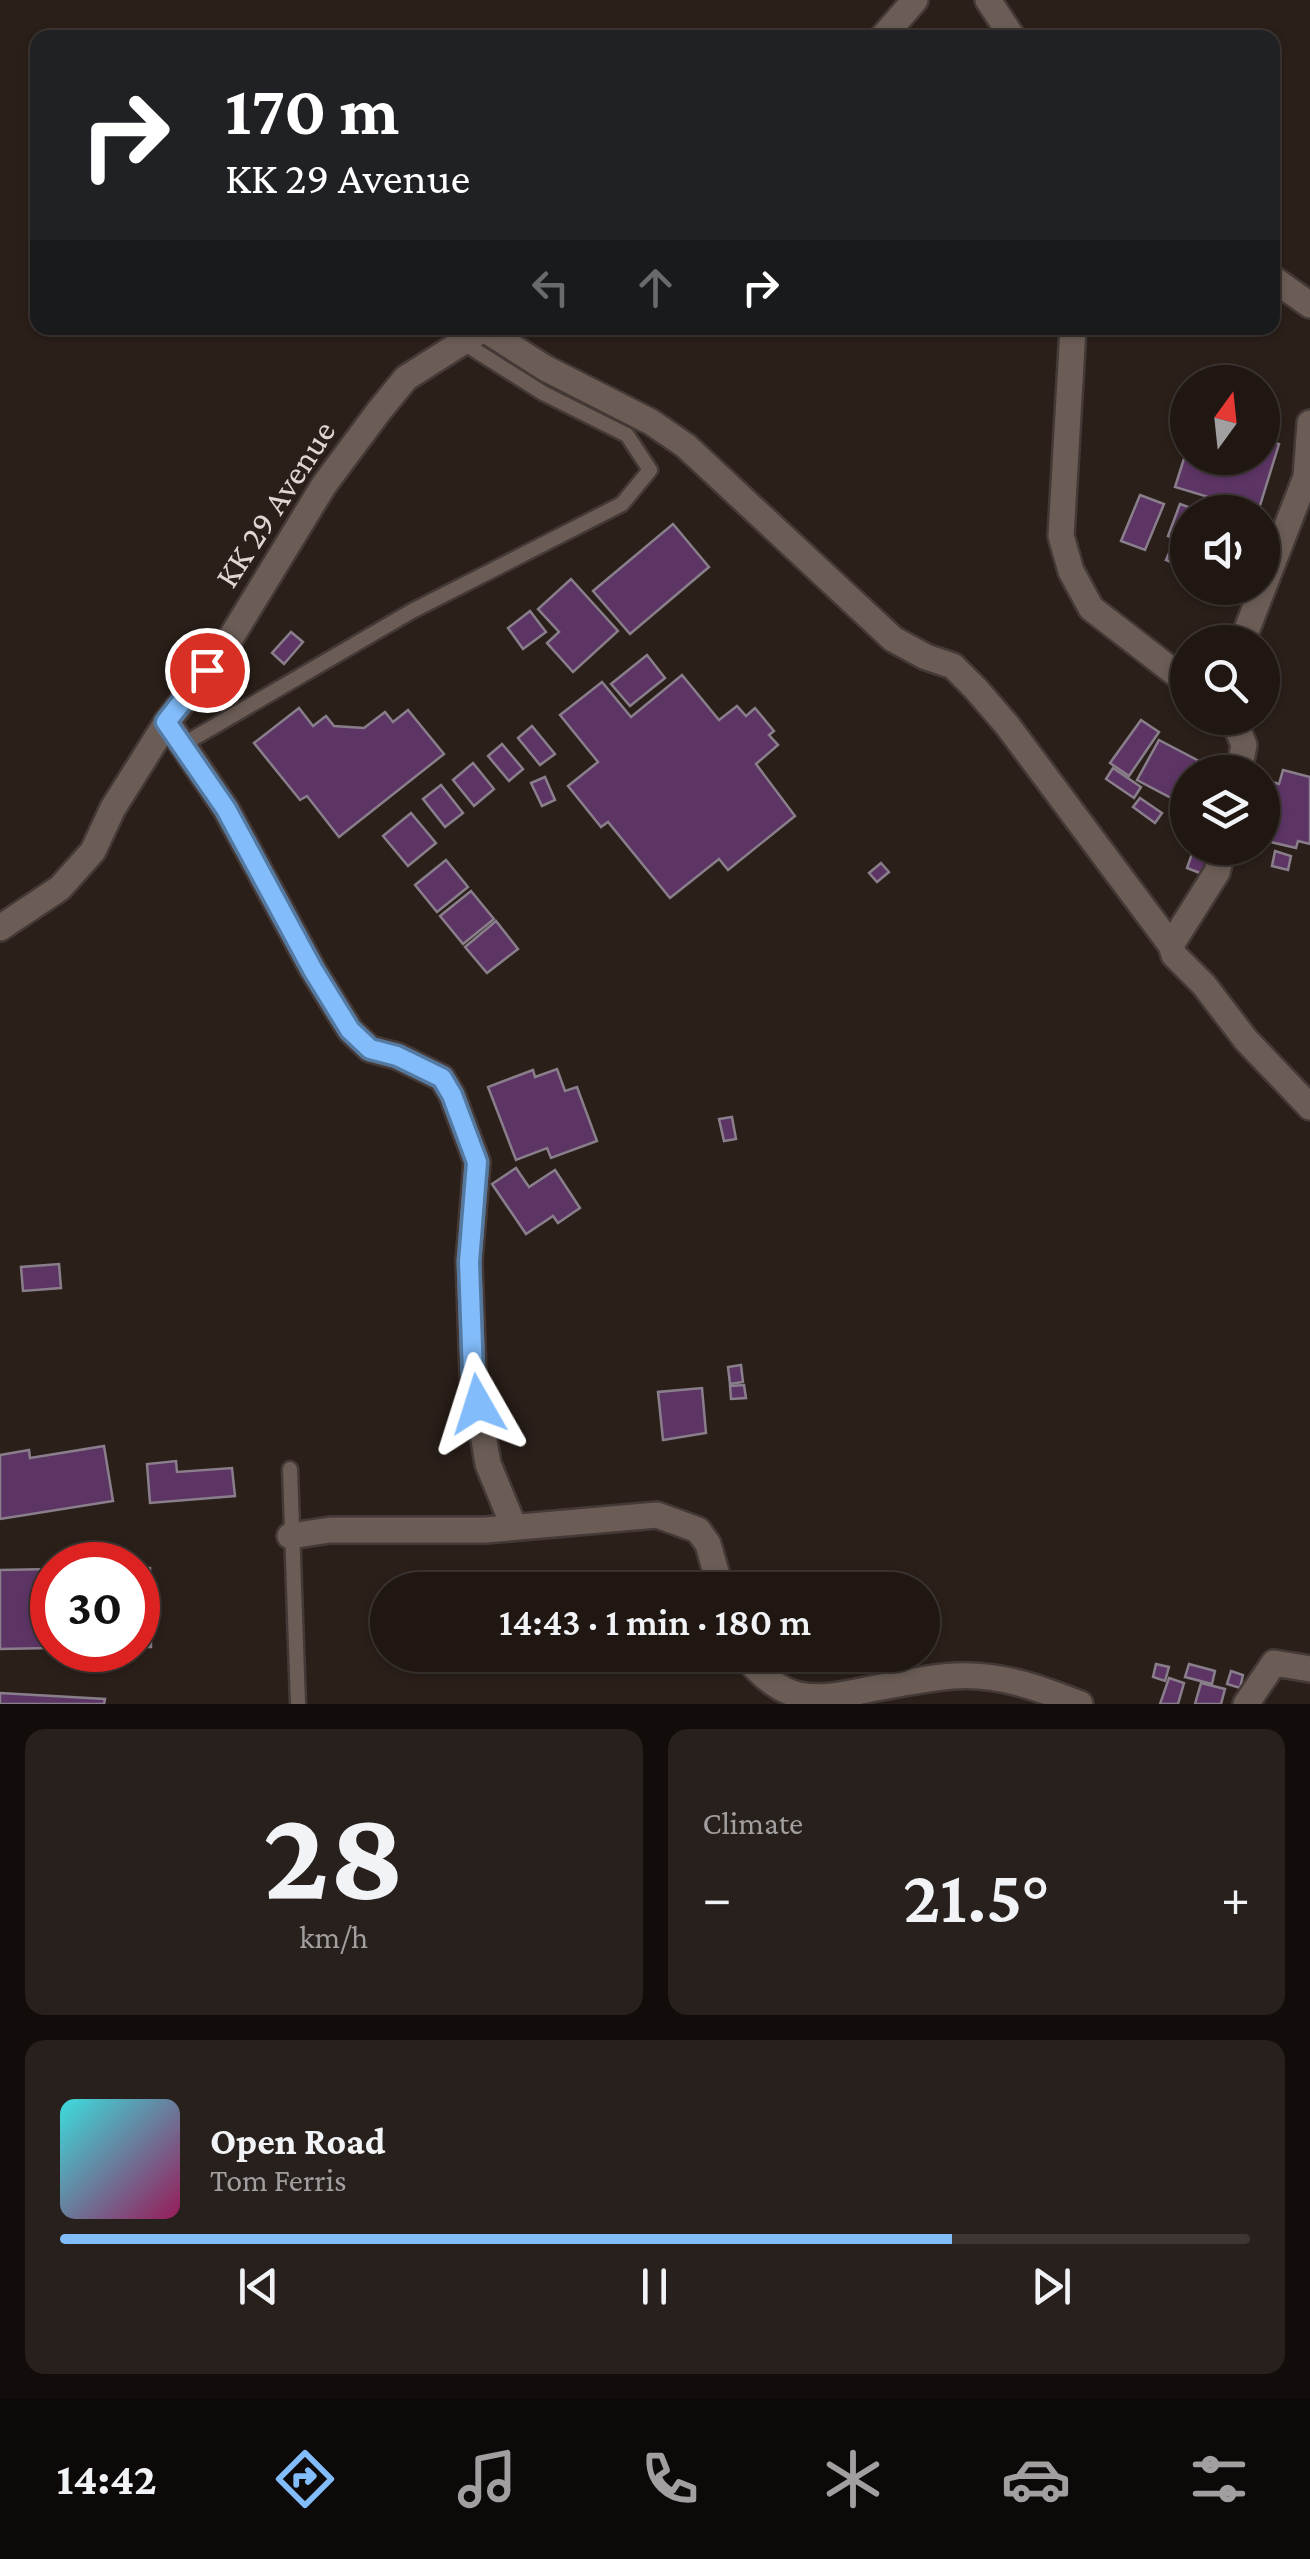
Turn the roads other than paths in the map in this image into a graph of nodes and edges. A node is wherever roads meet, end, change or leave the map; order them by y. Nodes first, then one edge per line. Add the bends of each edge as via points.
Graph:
1 (915, 0) edge
2 (988, 0) edge
3 (889, 30) edge
4 (1008, 30) edge
5 (1280, 284) edge
6 (1310, 305) edge
7 (472, 335) edge
8 (480, 335) edge
9 (483, 335) edge
10 (1072, 335) edge
11 (1310, 423) edge
12 (1249, 625) edge
13 (1170, 670) edge
14 (166, 722) junction
15 (182, 744) junction
16 (1219, 865) edge
17 (0, 928) edge
18 (1172, 945) junction
19 (1310, 1107) edge
20 (290, 1469) dead end
21 (514, 1527) junction
22 (290, 1536) junction
23 (715, 1572) edge
24 (1310, 1669) edge
25 (758, 1672) edge
26 (298, 1704) edge
27 (1080, 1704) edge
28 (1246, 1704) edge

1 - 3 street
2 - 4 street
5 - 6 street
7 - 14 street, KK 29 Avenue via 406,378 379,411 324,485 227,644
8 - 15 lane via 543,393 627,435 650,470 622,504 412,612
9 - 18 street via 686,446 893,639 953,666 1007,725
10 - 13 street via 1061,536 1091,608
11 - 12 street via 1306,478
14 - 15 street
14 - 17 street, KK 29 Avenue via 93,851 60,888
15 - 21 street via 226,809 350,1030 370,1049 442,1078 452,1095 477,1162 469,1262 473,1374 488,1464
16 - 18 street
18 - 19 street via 1246,1040
20 - 22 lane
21 - 22 street
21 - 23 street via 657,1515 698,1530
22 - 26 lane
24 - 28 street via 1274,1663
25 - 27 street via 785,1696 808,1701 955,1676 1003,1677

